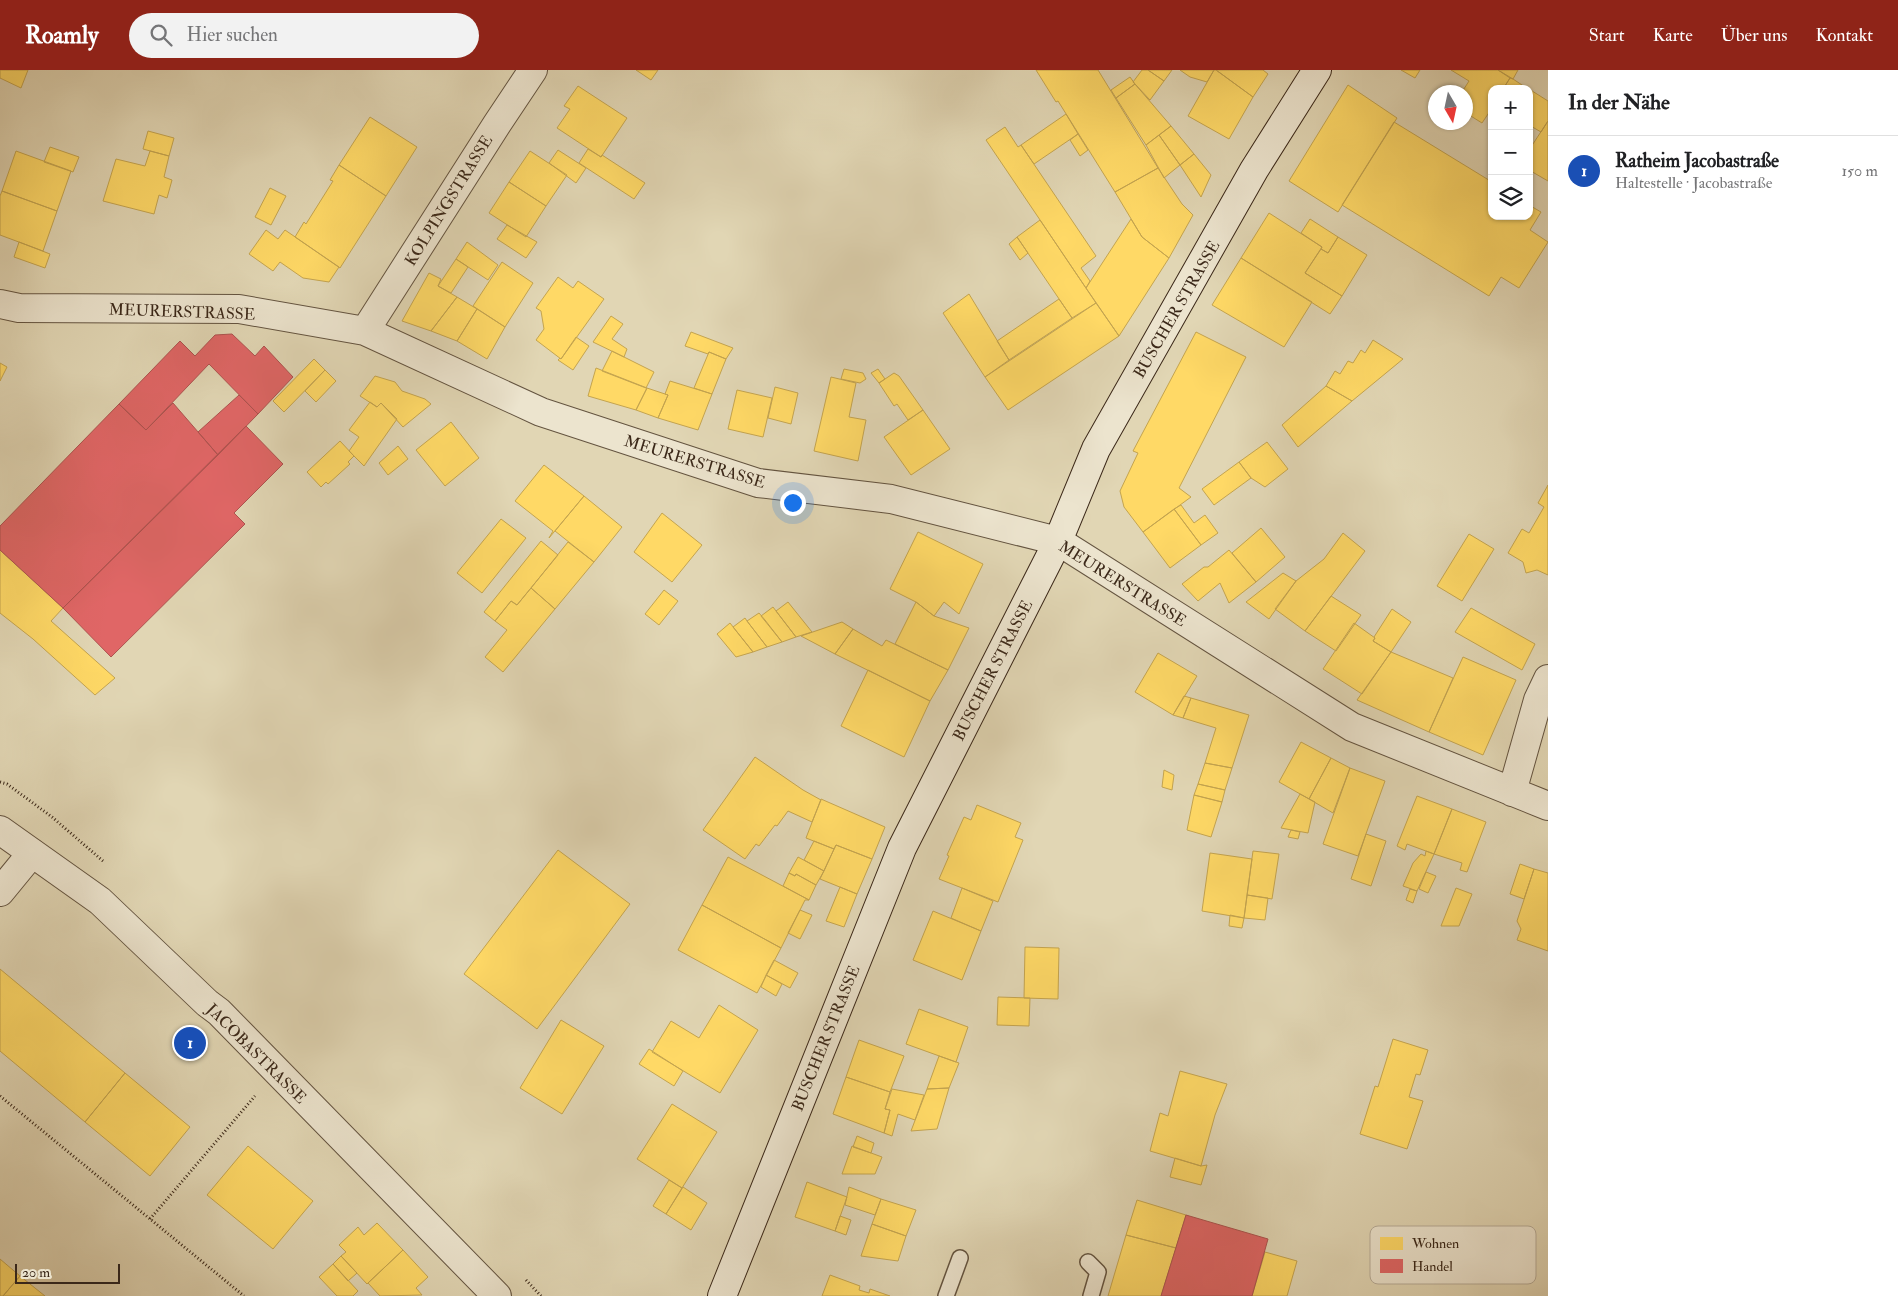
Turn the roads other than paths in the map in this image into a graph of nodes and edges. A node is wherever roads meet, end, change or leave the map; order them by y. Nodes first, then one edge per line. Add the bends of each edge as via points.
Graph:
1 (533, 70) edge
2 (1317, 70) edge
3 (0, 304) edge
4 (365, 332) junction
5 (1058, 541) junction
6 (1548, 679) edge
7 (1512, 792) junction
8 (1548, 806) edge
9 (0, 830) edge
10 (32, 853) junction
11 (0, 892) edge
12 (960, 1258) dead end
13 (1088, 1262) dead end
14 (497, 1296) edge
15 (722, 1296) edge
16 (946, 1296) edge
17 (1091, 1296) edge

1 - 4 street, KOLPINGSTRASSE
2 - 5 street, BUSCHER STRASSE via 1254,170 1096,449
3 - 4 street, MEURERSTRASSE via 19,308 239,309
4 - 5 street, MEURERSTRASSE via 541,412 758,483 891,499
5 - 7 street, MEURERSTRASSE via 1352,727
5 - 15 street, BUSCHER STRASSE via 902,848
6 - 7 street via 1538,700
7 - 8 street, MEURERSTRASSE
9 - 10 street, JACOBASTRASSE
10 - 11 street
10 - 14 street, JACOBASTRASSE via 100,901 219,1012
12 - 16 lane
13 - 17 lane via 1098,1272

